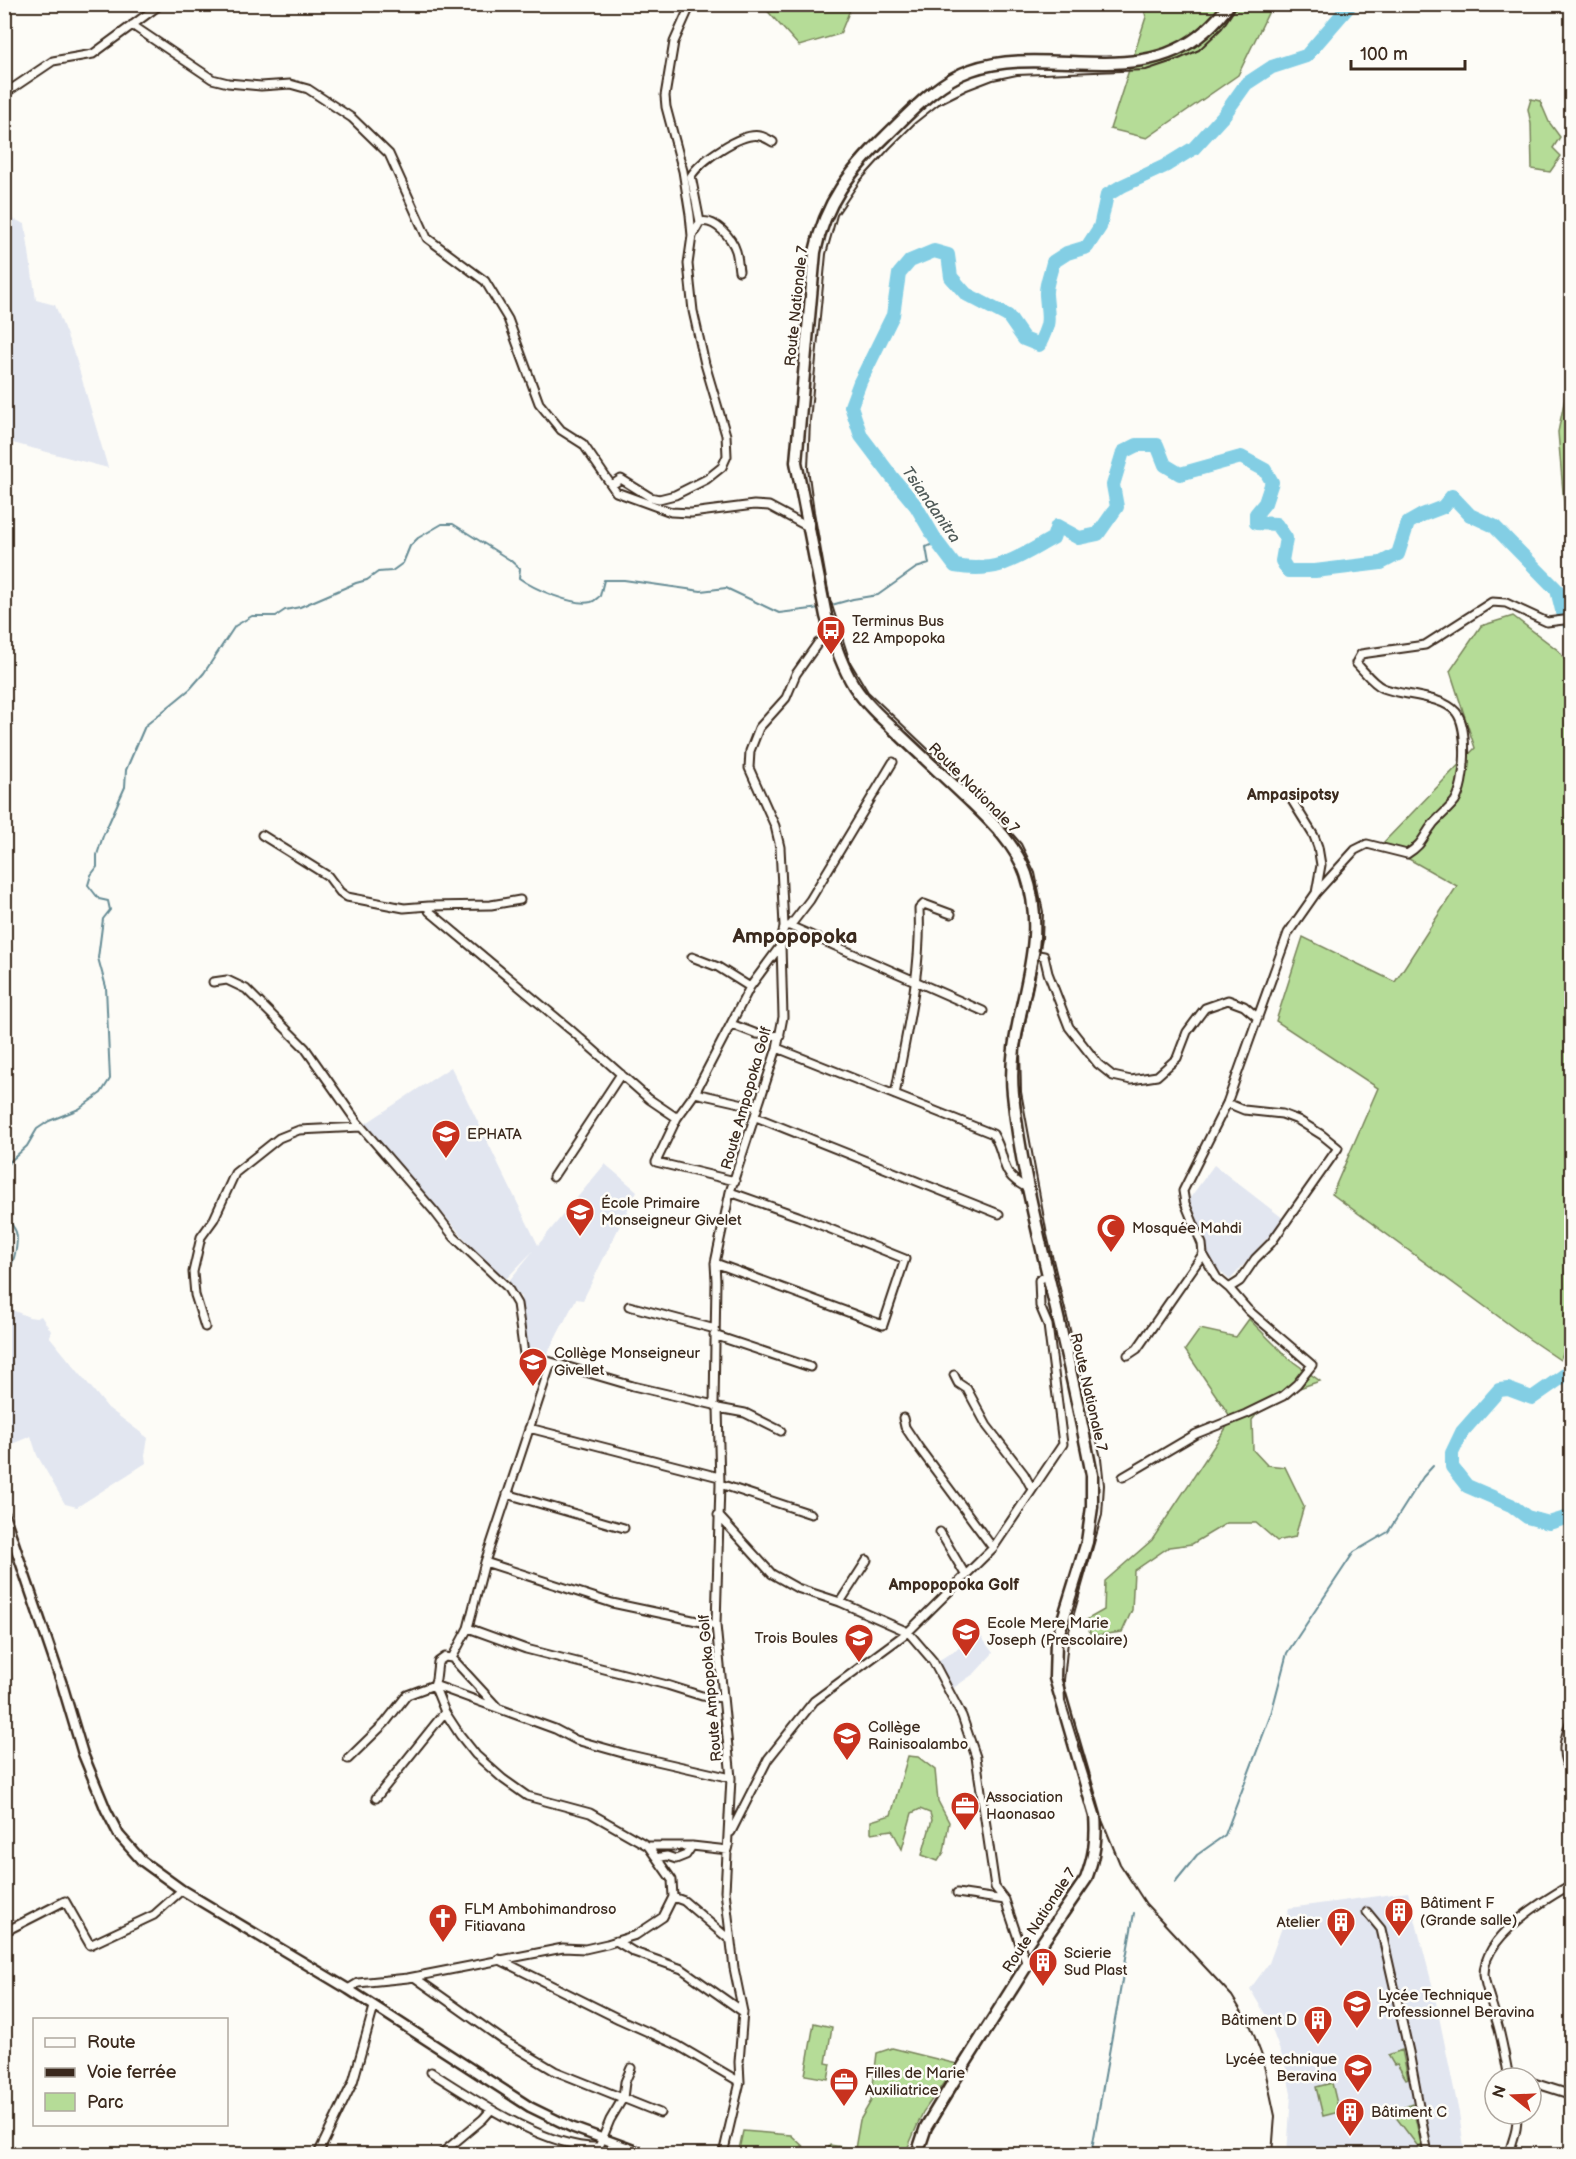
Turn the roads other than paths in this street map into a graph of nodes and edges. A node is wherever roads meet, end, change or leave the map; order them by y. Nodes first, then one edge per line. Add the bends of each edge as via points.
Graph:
1 (161, 4) edge
2 (691, 4) edge
3 (1229, 4) edge
4 (132, 25) junction
5 (4, 94) edge
6 (773, 142) dead end
7 (700, 222) junction
8 (692, 236) junction
9 (739, 272) dead end
10 (612, 485) junction
11 (808, 527) junction
12 (1572, 619) edge
13 (832, 636) junction
14 (893, 762) dead end
15 (1293, 802) dead end
16 (262, 835) dead end
17 (1316, 893) junction
18 (520, 900) dead end
19 (429, 906) junction
20 (951, 914) dead end
21 (787, 926) junction
22 (781, 945) junction
23 (1033, 954) junction
24 (692, 957) dead end
25 (915, 980) junction
26 (213, 982) dead end
27 (750, 987) junction
28 (983, 1011) dead end
29 (1258, 1018) junction
30 (731, 1024) junction
31 (780, 1036) junction
32 (777, 1048) junction
33 (621, 1074) junction
34 (695, 1093) junction
35 (895, 1095) junction
36 (1227, 1103) junction
37 (757, 1107) junction
38 (756, 1116) junction
39 (677, 1118) junction
40 (361, 1127) junction
41 (553, 1177) dead end
42 (735, 1181) junction
43 (1029, 1189) junction
44 (730, 1192) junction
45 (999, 1214) dead end
46 (1203, 1254) junction
47 (715, 1263) junction
48 (1048, 1275) junction
49 (1230, 1288) junction
50 (629, 1306) dead end
51 (205, 1327) dead end
52 (715, 1332) junction
53 (1128, 1355) dead end
54 (551, 1363) junction
55 (810, 1367) dead end
56 (954, 1376) dead end
57 (716, 1407) junction
58 (903, 1418) dead end
59 (529, 1428) junction
60 (781, 1431) dead end
61 (1123, 1477) dead end
62 (719, 1481) junction
63 (1032, 1489) junction
64 (507, 1494) junction
65 (4, 1514) edge
66 (811, 1514) dead end
67 (718, 1515) junction
68 (624, 1528) dead end
69 (940, 1532) dead end
70 (993, 1548) junction
71 (867, 1560) dead end
72 (485, 1562) junction
73 (966, 1576) junction
74 (840, 1602) junction
75 (716, 1625) junction
76 (468, 1628) junction
77 (908, 1632) junction
78 (452, 1658) junction
79 (434, 1685) junction
80 (723, 1698) junction
81 (498, 1708) junction
82 (445, 1712) junction
83 (1572, 1717) edge
84 (348, 1759) dead end
85 (1572, 1773) edge
86 (731, 1778) junction
87 (376, 1798) dead end
88 (648, 1846) junction
89 (692, 1846) junction
90 (728, 1850) junction
91 (660, 1862) junction
92 (1572, 1884) edge
93 (182, 1890) junction
94 (957, 1893) dead end
95 (673, 1897) junction
96 (1005, 1900) junction
97 (1367, 1912) dead end
98 (10, 1929) dead end
99 (730, 1940) junction
100 (616, 1941) junction
101 (498, 1959) junction
102 (1027, 1965) junction
103 (414, 1977) junction
104 (348, 1989) junction
105 (374, 2007) junction
106 (743, 2012) junction
107 (1508, 2066) edge
108 (631, 2068) dead end
109 (431, 2072) dead end
110 (740, 2082) junction
111 (1543, 2086) edge
112 (1572, 2095) edge
113 (623, 2098) junction
114 (491, 2110) junction
115 (660, 2113) dead end
116 (1517, 2126) edge
117 (603, 2139) junction
118 (318, 2154) edge
119 (441, 2154) edge
120 (645, 2154) edge
121 (723, 2154) edge
122 (917, 2154) edge
123 (1428, 2154) edge
124 (1509, 2154) edge

1 - 4 street
2 - 8 street via 674,42 665,96 683,171
3 - 11 main road, Route Nationale 7 via 1196,39 1167,56 1140,62 1004,62 969,71 943,85 913,110 845,180 828,210 814,252 796,462
4 - 5 street via 93,54 53,61
4 - 10 street via 212,79 228,84 290,84 308,88 352,118 389,154 427,238 486,281 508,319 539,403 561,430 583,444
6 - 7 street via 751,135 721,149 696,168 691,176
7 - 8 street
7 - 9 street via 714,224 731,241
8 - 10 street via 688,264 693,311 726,435 727,456 722,467 707,479 675,495 650,498 621,478
10 - 11 street via 622,495 671,512 769,506
11 - 13 main road, Route Nationale 7
12 - 17 street via 1547,622 1506,603 1492,602 1425,645 1361,654 1356,663 1381,687 1422,697 1455,711 1463,726 1465,744 1462,778 1456,800 1419,846 1407,854 1367,844 1355,850
13 - 21 street, Route Ampopoka Golf via 818,643 796,674 786,698 759,728 750,751 749,768 775,826 780,847
13 - 23 main road, Route Nationale 7 via 855,687 874,711 985,816 1014,850 1031,892
14 - 21 street via 810,900
15 - 17 street via 1318,847 1321,865
16 - 19 street via 328,876 347,897 404,908
17 - 29 street via 1288,933
18 - 19 street via 491,905
19 - 33 street via 429,911
20 - 25 street via 924,904 919,909
21 - 22 street, Route Ampopoka Golf
21 - 25 street
22 - 27 street
22 - 31 street, Route Ampopoka Golf
23 - 29 street via 1044,956 1069,1027 1098,1064 1113,1076 1131,1080 1157,1076 1177,1058 1187,1032 1205,1008 1228,1000 1244,1006
23 - 43 main road, Route Nationale 7 via 1011,1058
24 - 27 street via 718,967
25 - 28 street
25 - 35 street
26 - 40 street via 227,980 246,989 304,1048
27 - 30 street
29 - 36 street
30 - 31 street via 757,1034
30 - 34 street
31 - 32 street, Route Ampopoka Golf
32 - 35 street
32 - 37 street, Route Ampopoka Golf
33 - 39 street
33 - 41 street
34 - 37 street
34 - 39 street
35 - 43 street via 993,1134 1006,1172 1014,1182
36 - 46 street via 1184,1191
36 - 49 street via 1298,1120 1338,1148 1271,1243
37 - 38 street, Route Ampopoka Golf
38 - 42 street, Route Ampopoka Golf
38 - 45 street
39 - 42 street via 656,1162
40 - 51 street via 300,1130 279,1138 235,1173 214,1219 201,1237 193,1272
40 - 54 street via 454,1237 507,1287 518,1304 524,1354
42 - 44 street, Route Ampopoka Golf
43 - 48 main road, Route Nationale 7
44 - 47 street, Route Ampopoka Golf
44 - 47 street via 905,1259 883,1325
46 - 49 street via 1217,1278
46 - 53 street via 1137,1349
47 - 52 street, Route Ampopoka Golf
48 - 63 street via 1039,1280 1040,1306 1048,1325 1063,1444
48 - 102 main road, Route Nationale 7 via 1092,1475 1087,1542 1056,1642 1055,1678 1097,1835 1086,1879
49 - 61 street via 1248,1310 1312,1365 1283,1396 1196,1434
50 - 52 street
52 - 55 street
52 - 57 street, Route Ampopoka Golf
54 - 57 street
54 - 59 street
56 - 63 street via 967,1389 987,1426
57 - 60 street via 745,1413
57 - 62 street, Route Ampopoka Golf
58 - 70 street via 919,1448
59 - 62 street
59 - 64 street
62 - 66 street
62 - 67 street, Route Ampopoka Golf
63 - 70 street
64 - 68 street
64 - 72 street
65 - 93 street via 83,1754 106,1810 119,1835 142,1861
67 - 74 street via 772,1574 797,1588
67 - 75 street, Route Ampopoka Golf
69 - 73 street
70 - 73 street
71 - 74 street
72 - 75 street via 612,1603
72 - 76 street
73 - 77 street
74 - 77 street
75 - 80 street, Route Ampopoka Golf
76 - 78 street
76 - 80 street via 526,1649 702,1696
77 - 90 street via 814,1701 768,1759 735,1823
77 - 96 street via 933,1661 962,1716 976,1757 995,1887
78 - 79 street via 438,1662
78 - 81 street
79 - 81 street
79 - 82 street
79 - 84 street via 407,1695
80 - 86 street, Route Ampopoka Golf
81 - 86 street via 576,1740
82 - 87 street
82 - 88 street via 476,1755 527,1796 590,1813
83 - 85 street via 1563,1742 1565,1764
86 - 90 street, Route Ampopoka Golf
88 - 89 street
88 - 91 street
89 - 90 street
89 - 91 street via 686,1855 676,1859 660,1857
90 - 99 street via 725,1891
91 - 95 street via 672,1880
92 - 107 street via 1542,1901 1488,1953 1484,1974
93 - 98 street via 154,1915 90,1945 65,1901
93 - 104 street
94 - 96 street
95 - 99 street via 684,1901
95 - 100 street via 663,1917 636,1935
96 - 102 street
97 - 123 street via 1381,1929
99 - 106 street
100 - 101 street via 585,1949 563,1948
100 - 106 street via 634,1952 682,1969
101 - 103 street
101 - 110 street via 676,2045
102 - 122 main road, Route Nationale 7 via 926,2127
103 - 104 street via 358,1983
103 - 113 street via 495,2035 555,2071
104 - 105 street
105 - 117 street via 530,2107
105 - 118 street via 353,2082
106 - 110 street
108 - 113 street
109 - 114 street
110 - 121 street
111 - 112 street
113 - 115 street
113 - 117 street
114 - 117 street via 558,2141 584,2148 599,2147
114 - 119 street
116 - 124 street
117 - 120 street

